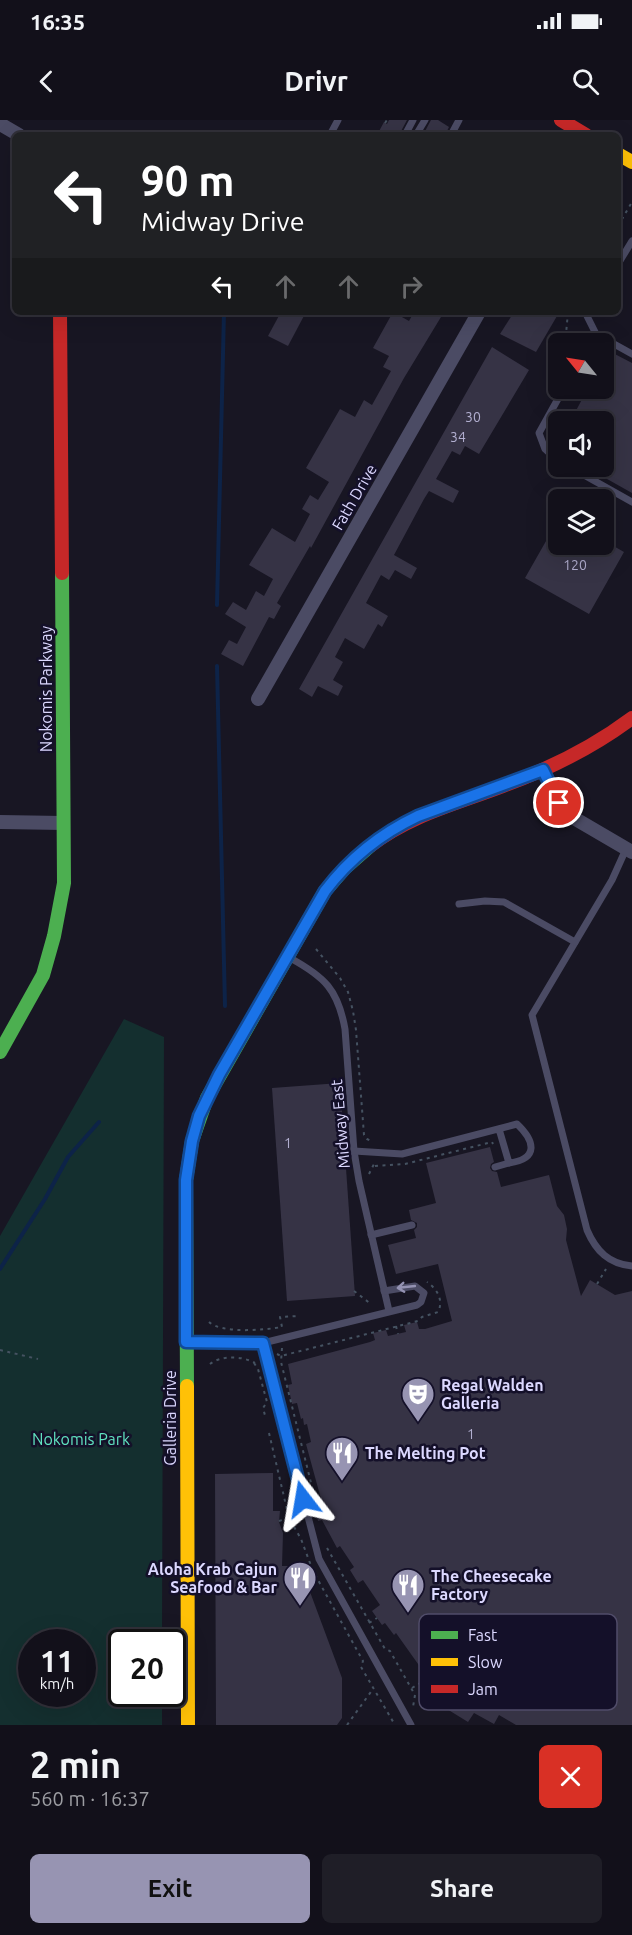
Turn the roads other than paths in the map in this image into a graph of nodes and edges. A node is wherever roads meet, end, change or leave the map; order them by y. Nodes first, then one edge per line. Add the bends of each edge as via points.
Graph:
1 (561, 120) edge
2 (0, 124) edge
3 (14, 132) edge
4 (579, 132) edge
5 (632, 241) edge
6 (621, 259) edge
7 (60, 315) edge
8 (477, 315) edge
9 (588, 315) edge
10 (596, 333) edge
11 (614, 344) edge
12 (632, 354) edge
13 (548, 417) edge
14 (548, 452) edge
15 (588, 477) edge
16 (632, 502) edge
17 (258, 699) dead end
18 (632, 718) edge
19 (543, 770) junction
20 (0, 822) edge
21 (63, 823) junction
22 (629, 850) edge
23 (459, 904) dead end
24 (575, 942) junction
25 (287, 956) junction
26 (0, 1052) edge
27 (499, 1129) junction
28 (354, 1151) junction
29 (509, 1163) junction
30 (495, 1167) dead end
31 (412, 1225) dead end
32 (371, 1235) junction
33 (632, 1266) edge
34 (384, 1292) junction
35 (389, 1311) junction
36 (186, 1342) junction
37 (263, 1343) junction
38 (188, 1725) edge
39 (411, 1725) edge

1 - 4 street
2 - 3 street
5 - 6 lane
7 - 21 street, Nokomis Parkway
8 - 17 street, Fath Drive
9 - 10 lane
11 - 12 lane
13 - 14 lane via 539,433
15 - 16 lane
18 - 19 street, Galleria Drive via 589,749
19 - 22 street via 567,814
19 - 25 street, Galleria Drive via 418,816 375,840 325,891
20 - 21 street
21 - 26 street, Nokomis Parkway via 64,883 50,953 38,986
22 - 24 lane
23 - 24 lane via 504,903
24 - 33 lane via 532,1015 587,1230 604,1256
25 - 28 lane, Midway East via 318,974 335,993 342,1010
25 - 36 street, Galleria Drive via 207,1098 192,1141 186,1180
27 - 28 lane via 402,1154
27 - 29 lane
27 - 29 lane via 517,1124 529,1138 531,1152 526,1159
28 - 32 lane, Midway East
29 - 30 lane
31 - 32 lane
32 - 34 lane, Midway East
34 - 35 lane, Midway East
35 -> 34 lane via 417,1305 424,1293 415,1286
35 - 37 lane
36 - 37 lane
36 - 38 street, Galleria Drive
37 - 39 lane via 319,1559

